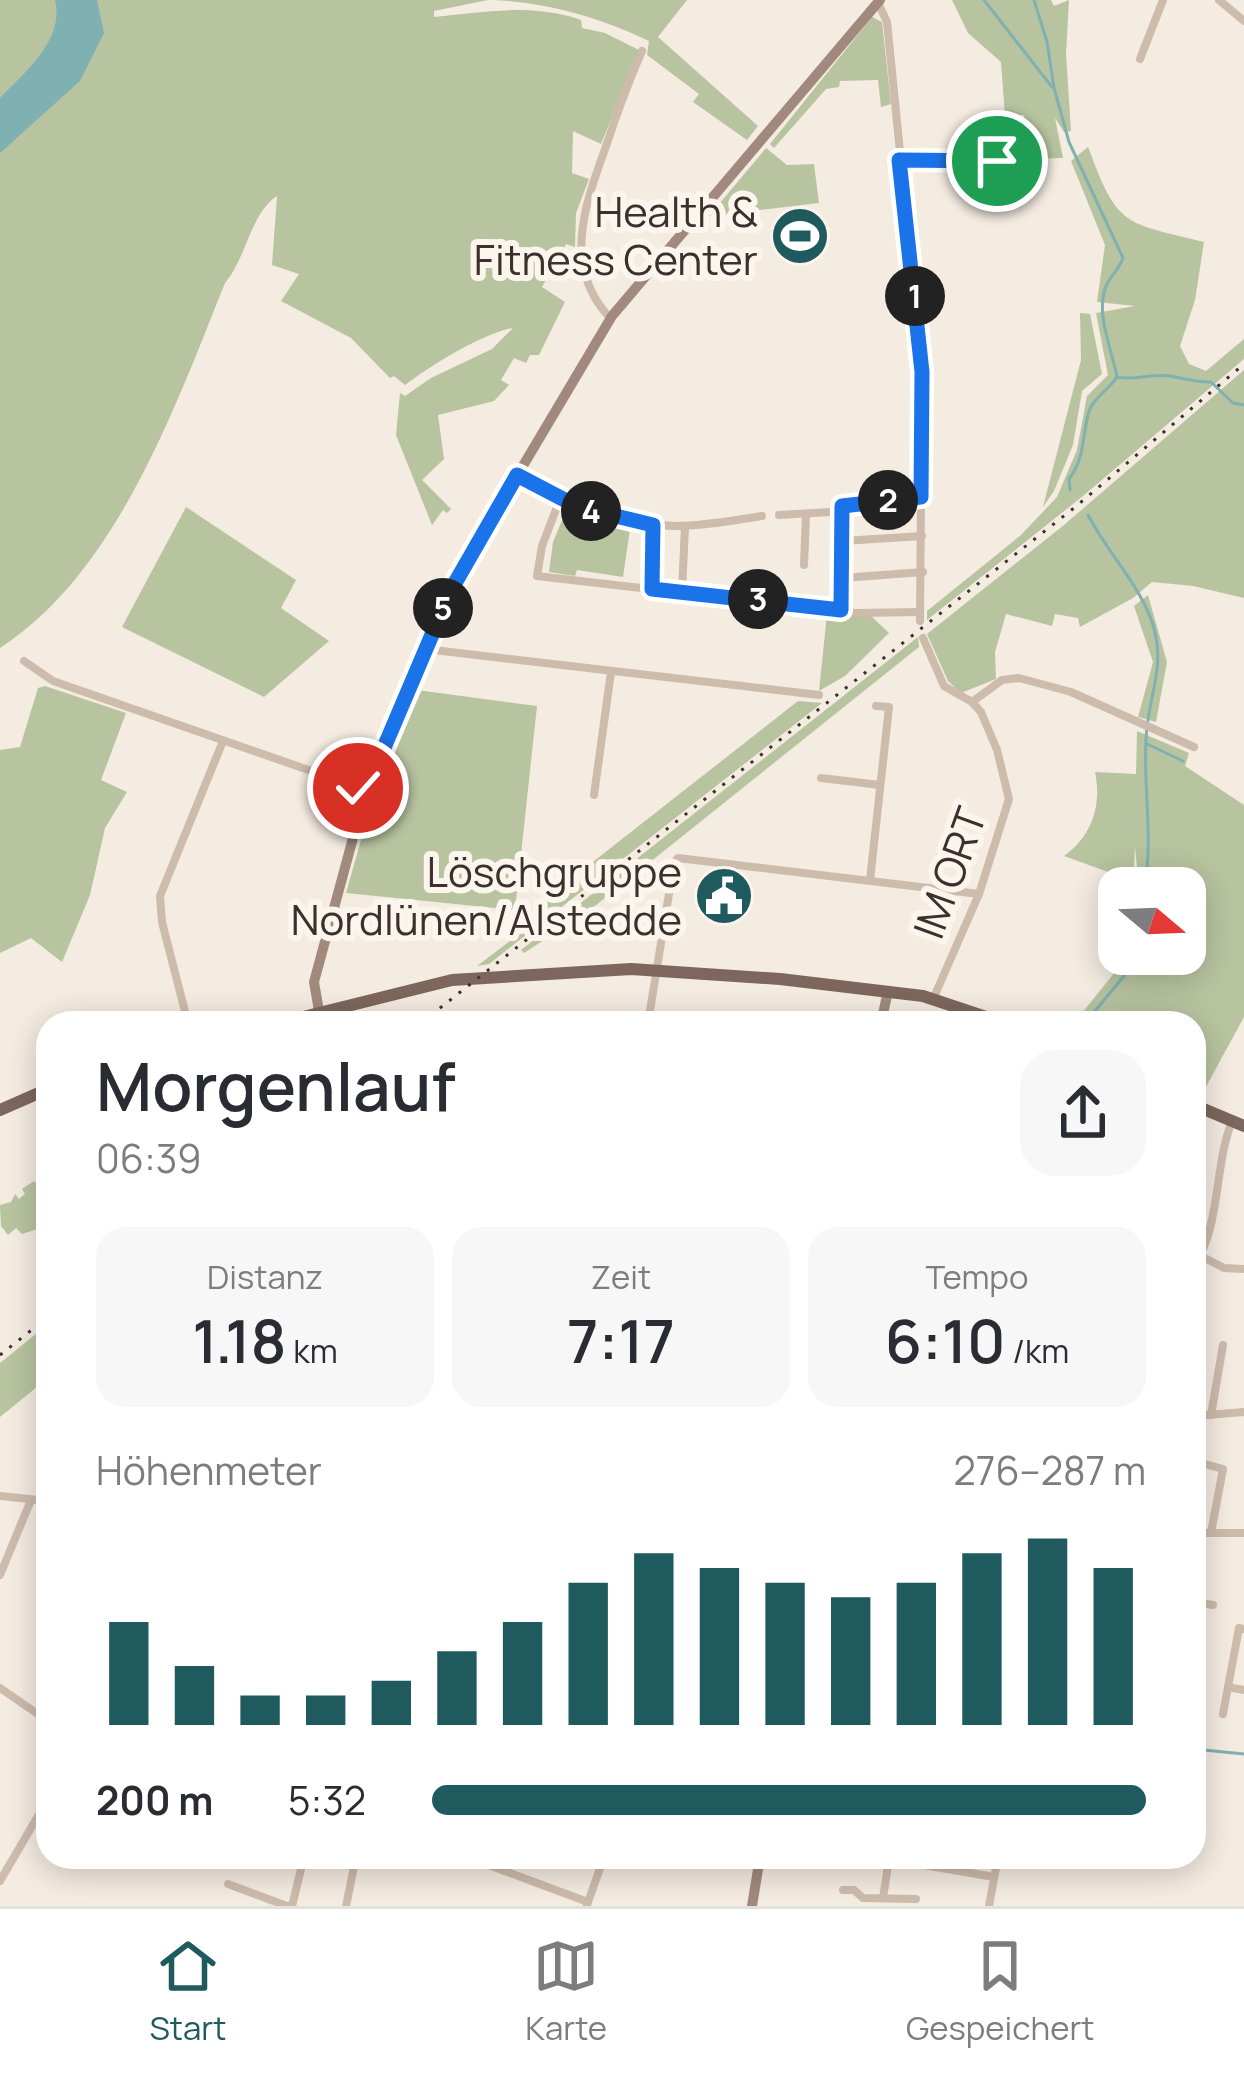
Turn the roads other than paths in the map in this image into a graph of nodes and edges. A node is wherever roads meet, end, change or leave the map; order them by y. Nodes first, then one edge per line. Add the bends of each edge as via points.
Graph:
1 (1163, 0) edge
2 (1220, 0) edge
3 (879, 1) edge
4 (1244, 21) edge
5 (642, 51) dead end
6 (1140, 59) dead end
7 (899, 160) junction
8 (1016, 161) dead end
9 (610, 319) junction
10 (517, 475) junction
11 (921, 497) junction
12 (560, 499) junction
13 (842, 506) junction
14 (806, 514) junction
15 (779, 515) dead end
16 (763, 516) dead end
17 (653, 525) junction
18 (685, 526) junction
19 (922, 536) junction
20 (843, 541) junction
21 (804, 565) dead end
22 (922, 572) junction
23 (843, 578) junction
24 (652, 589) junction
25 (682, 591) junction
26 (841, 610) junction
27 (923, 638) dead end
28 (425, 649) junction
29 (24, 661) dead end
30 (611, 672) junction
31 (819, 695) dead end
32 (972, 702) junction
33 (876, 706) dead end
34 (223, 741) junction
35 (1193, 747) dead end
36 (820, 778) dead end
37 (880, 785) junction
38 (366, 790) junction
39 (594, 795) dead end
40 (870, 880) junction
41 (979, 894) junction
42 (658, 970) junction
43 (888, 991) junction
44 (934, 998) junction
45 (185, 1011) edge
46 (319, 1011) joint
47 (649, 1011) edge
48 (884, 1011) edge
49 (970, 1011) edge
50 (36, 1094) edge
51 (1206, 1110) edge
52 (0, 1111) edge
53 (1238, 1123) edge
54 (1206, 1230) edge
55 (1206, 1259) edge
56 (1244, 1269) edge
57 (1223, 1346) dead end
58 (1244, 1412) edge
59 (1206, 1415) edge
60 (1211, 1415) junction
61 (1206, 1464) edge
62 (0, 1496) edge
63 (31, 1500) junction
64 (36, 1500) edge
65 (1206, 1533) edge
66 (1211, 1533) junction
67 (1244, 1533) edge
68 (0, 1575) edge
69 (1206, 1604) edge
70 (1213, 1605) dead end
71 (1244, 1629) edge
72 (1228, 1687) junction
73 (0, 1688) edge
74 (1244, 1690) edge
75 (36, 1713) edge
76 (1223, 1714) dead end
77 (36, 1819) edge
78 (301, 1869) edge
79 (354, 1869) edge
80 (498, 1869) edge
81 (600, 1869) edge
82 (758, 1869) edge
83 (888, 1869) edge
84 (948, 1869) edge
85 (996, 1869) edge
86 (994, 1877) junction
87 (0, 1881) edge
88 (229, 1884) dead end
89 (843, 1890) dead end
90 (883, 1898) junction
91 (916, 1899) dead end
92 (587, 1904) edge
93 (290, 1906) edge
94 (346, 1906) edge
95 (752, 1906) edge
96 (989, 1906) edge

1 - 6 street
2 - 4 street
3 - 7 street
3 - 9 street
5 - 9 street via 584,207 582,266
7 - 8 street
7 - 11 street via 922,372
9 - 10 street
10 - 12 street
10 - 28 street
11 - 13 street
11 - 19 street
12 - 17 street
12 - 24 street via 537,576
13 - 14 street
13 - 20 street
14 - 15 street
14 - 21 street
16 - 18 street
17 - 18 street
17 - 24 street
18 - 25 street
19 - 20 street
19 - 22 street
20 - 23 street
22 - 23 street
22 - 26 street via 920,617
23 - 26 street
24 - 25 street
25 - 26 street
27 - 32 street, IM ORT via 944,686
28 - 30 street
28 - 38 street
29 - 34 street via 52,681
30 - 31 street
30 - 39 street
32 - 35 street via 1019,678 1071,692
32 - 41 street, IM ORT via 998,750 1009,799
33 - 37 street via 889,707
34 - 38 street
34 - 45 street via 160,896
36 - 37 street
37 - 40 street
38 - 46 street via 314,982
40 - 41 street
40 - 42 street via 678,858
41 - 44 street, IM ORT
42 - 43 main road
42 - 46 main road via 467,978
42 - 47 street
43 - 44 main road
43 - 48 street
44 - 49 main road
50 - 52 main road
51 - 53 main road
53 - 54 street via 1222,1146
55 - 56 street
57 - 60 street
58 - 60 street
59 - 60 street
61 - 66 street via 1223,1469
62 - 63 street
63 - 64 street
63 - 68 street
65 - 66 street
66 - 67 street
69 - 70 street
71 - 72 street
72 - 74 street
72 - 76 street
73 - 75 street
77 - 87 street
78 - 93 street
79 - 94 street
80 - 92 street
81 - 92 street
82 - 95 street
83 - 90 street
84 - 86 street
85 - 86 street
86 - 96 street
88 - 93 street
89 - 90 street
90 - 91 street

